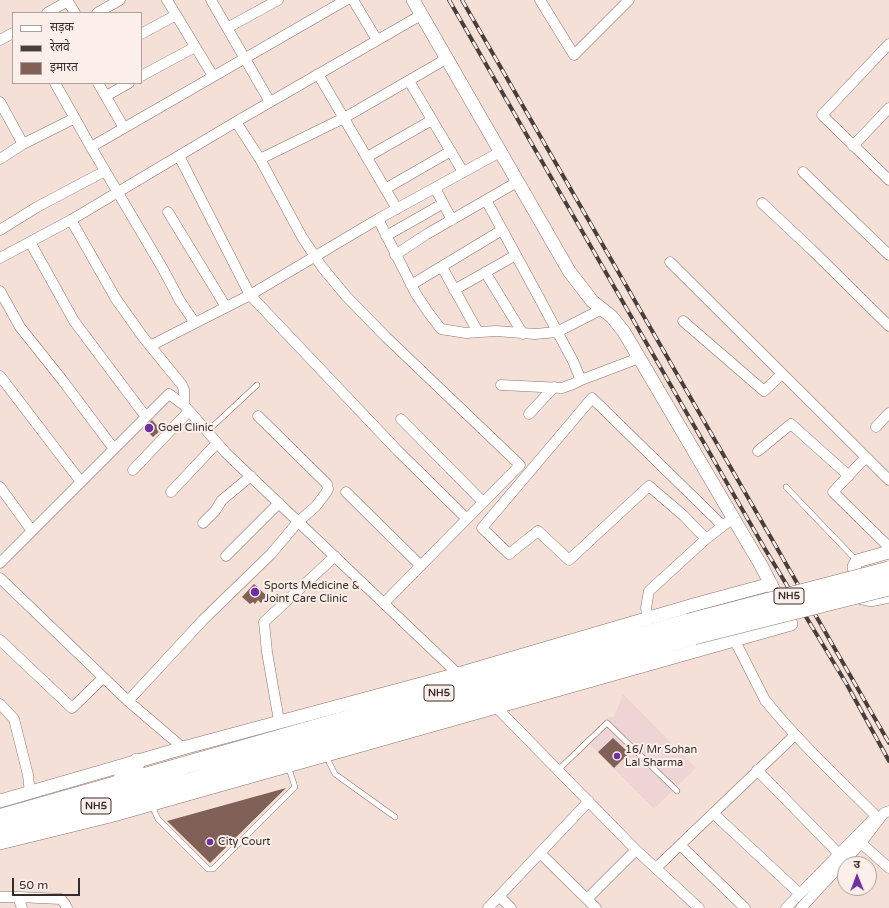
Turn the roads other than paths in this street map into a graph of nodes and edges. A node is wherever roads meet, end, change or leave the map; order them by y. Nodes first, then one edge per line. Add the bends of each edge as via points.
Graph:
1 (68, 0) edge
2 (120, 0) edge
3 (167, 0) edge
4 (211, 0) edge
5 (278, 0) edge
6 (346, 0) edge
7 (353, 0) edge
8 (413, 0) edge
9 (540, 0) edge
10 (630, 0) edge
11 (49, 12) edge
12 (74, 12) edge
13 (99, 12) edge
14 (421, 14) junction
15 (176, 15) junction
16 (227, 28) junction
17 (142, 33) edge
18 (12, 34) edge
19 (0, 40) edge
20 (377, 40) junction
21 (889, 44) edge
22 (195, 47) junction
23 (245, 58) junction
24 (446, 59) junction
25 (318, 74) junction
26 (142, 75) edge
27 (213, 76) junction
28 (409, 80) junction
29 (56, 84) edge
30 (99, 84) edge
31 (127, 84) edge
32 (106, 96) junction
33 (0, 102) edge
34 (270, 102) junction
35 (889, 108) edge
36 (75, 118) junction
37 (344, 118) junction
38 (432, 120) junction
39 (236, 122) junction
40 (124, 128) junction
41 (23, 144) junction
42 (853, 146) junction
43 (91, 147) junction
44 (451, 151) junction
45 (500, 152) junction
46 (179, 156) junction
47 (367, 157) junction
48 (0, 159) edge
49 (260, 159) junction
50 (105, 171) junction
51 (463, 172) junction
52 (803, 172) dead end
53 (888, 177) edge
54 (517, 182) junction
55 (435, 188) junction
56 (385, 189) junction
57 (118, 193) junction
58 (486, 200) junction
59 (762, 204) dead end
60 (437, 207) dead end
61 (397, 209) junction
62 (168, 212) dead end
63 (71, 220) junction
64 (378, 220) junction
65 (452, 220) junction
66 (0, 230) edge
67 (502, 230) junction
68 (386, 236) junction
69 (30, 242) junction
70 (395, 254) junction
71 (516, 255) junction
72 (889, 255) edge
73 (315, 256) junction
74 (0, 258) edge
75 (670, 262) dead end
76 (442, 267) junction
77 (485, 272) junction
78 (411, 285) junction
79 (454, 290) junction
80 (0, 291) edge
81 (250, 295) junction
82 (226, 307) junction
83 (602, 309) junction
84 (683, 320) dead end
85 (195, 323) junction
86 (889, 326) edge
87 (478, 332) junction
88 (557, 332) junction
89 (523, 334) junction
90 (150, 346) junction
91 (639, 358) junction
92 (782, 374) junction
93 (0, 376) edge
94 (178, 379) junction
95 (581, 380) junction
96 (257, 385) dead end
97 (501, 385) dead end
98 (554, 387) junction
99 (169, 394) junction
100 (187, 408) junction
101 (889, 413) edge
102 (529, 414) dead end
103 (258, 416) dead end
104 (146, 417) junction
105 (401, 419) dead end
106 (876, 427) dead end
107 (206, 430) junction
108 (217, 443) junction
109 (114, 449) junction
110 (758, 451) dead end
111 (866, 457) junction
112 (133, 470) dead end
113 (251, 476) junction
114 (849, 476) junction
115 (889, 480) edge
116 (81, 482) junction
117 (0, 487) edge
118 (786, 487) dead end
119 (171, 492) dead end
120 (346, 492) dead end
121 (483, 502) junction
122 (279, 503) junction
123 (467, 519) junction
124 (298, 522) junction
125 (728, 522) junction
126 (203, 523) dead end
127 (32, 531) junction
128 (706, 539) junction
129 (889, 547) edge
130 (226, 556) dead end
131 (335, 556) junction
132 (857, 561) junction
133 (0, 563) edge
134 (421, 566) junction
135 (889, 570) edge
136 (0, 578) edge
137 (771, 584) junction
138 (889, 587) edge
139 (889, 596) edge
140 (384, 603) junction
141 (648, 619) junction
142 (0, 640) edge
143 (735, 641) junction
144 (458, 674) junction
145 (103, 678) junction
146 (128, 701) junction
147 (0, 704) edge
148 (496, 707) junction
149 (279, 721) junction
150 (795, 734) junction
151 (183, 748) junction
152 (325, 755) junction
153 (137, 762) junction
154 (288, 765) junction
155 (558, 770) junction
156 (757, 770) junction
157 (191, 773) junction
158 (116, 786) junction
159 (677, 791) dead end
160 (30, 793) junction
161 (0, 801) edge
162 (589, 801) junction
163 (151, 804) junction
164 (889, 811) edge
165 (713, 813) junction
166 (395, 817) dead end
167 (0, 818) edge
168 (44, 820) junction
169 (0, 829) edge
170 (22, 836) junction
171 (0, 843) edge
172 (861, 843) junction
173 (680, 845) junction
174 (636, 850) junction
175 (540, 853) junction
176 (839, 854) junction
177 (656, 868) junction
178 (889, 868) edge
179 (800, 894) junction
180 (499, 896) junction
181 (0, 897) edge
182 (18, 897) junction
183 (587, 899) junction
184 (22, 908) edge
185 (67, 908) edge
186 (488, 908) edge
187 (511, 908) edge
188 (596, 908) edge
189 (699, 908) edge
190 (745, 908) edge
191 (786, 908) edge
192 (801, 908) edge

1 - 11 street
1 - 12 street
2 - 13 street
3 - 15 street
4 - 16 street
5 - 16 street
6 - 23 street
7 - 20 street
8 - 14 street
9 - 10 street via 574,55
14 - 20 street
14 - 24 street
15 - 17 street
15 - 22 street
16 - 23 street
18 - 19 street
20 - 25 street
21 - 42 street via 822,115
22 - 26 street
22 - 27 street
23 - 27 street
23 - 34 street
24 - 28 street
24 - 45 street
25 - 34 street
25 - 37 street
27 - 40 street
28 - 37 street
28 - 38 street
29 - 36 street
30 - 32 street
31 - 32 street
32 - 40 street
33 - 41 street
34 - 39 street
35 - 42 street
36 - 41 street
36 - 43 street
37 - 47 street
37 - 49 street
38 - 44 street
38 - 47 street
39 - 46 street
39 - 49 street
40 - 43 street
41 - 48 street
42 - 53 street
43 - 50 street
44 - 51 street
44 - 56 street
45 - 51 street
45 - 54 street
46 - 57 street
46 - 81 street
47 - 56 street
49 - 73 street
50 - 57 street
50 - 66 street
51 - 55 street
52 - 72 street
54 - 58 street
54 - 83 street via 569,271 592,301
55 - 61 street
55 - 65 street
56 - 61 street
57 - 63 street
57 - 85 street
58 - 65 street
58 - 67 street
59 - 86 street via 812,249
60 - 68 street
61 - 64 street
62 - 82 street
63 - 69 street
63 - 90 street via 116,299
64 - 68 street
64 - 73 street
65 - 70 street
67 - 71 street
67 - 76 street
68 - 70 street
69 - 74 street
69 - 104 street via 74,321
70 - 78 street
71 - 77 street
71 - 88 street
73 - 81 street
73 - 121 street via 351,301 386,337 520,465
75 - 92 street
76 - 78 street
76 - 79 street
77 - 79 street
77 - 89 street
78 - 87 street via 441,328 466,333
79 - 87 street
80 - 109 street via 20,327
81 - 82 street
81 - 123 street via 398,451
82 - 85 street
83 - 88 street
83 - 91 street via 624,332
84 - 92 street via 764,391
85 - 90 street
87 - 89 street
88 - 89 street
88 - 95 street
90 - 94 street
91 - 95 street
91 - 125 street
92 - 111 street
93 - 116 street
94 - 99 street
94 - 100 street via 184,390
95 - 98 street via 562,388
96 - 107 lane
97 - 98 street
98 - 102 street
99 - 100 street
99 - 104 street
100 - 107 street
100 - 112 street
101 - 106 street
103 - 124 street via 327,484 326,493
104 - 109 street
105 - 121 street
107 - 108 street
108 - 113 street
108 - 119 street
109 - 116 street
110 - 114 street via 792,424
111 - 114 street
111 - 115 street
113 - 122 street
113 - 126 street via 222,500
114 - 129 street via 833,492
116 - 127 street
117 - 127 street
118 - 132 lane
120 - 134 street
121 - 123 street
122 - 124 street
122 - 130 street
123 - 134 street
124 - 131 street
124 - 146 street via 271,554 203,620
125 - 128 street
125 - 128 street via 592,398 482,528 509,554 538,531 569,560 649,486
125 - 137 street
127 - 133 street
128 - 141 street via 649,590 646,608
129 - 132 street
131 - 140 street
131 - 149 street via 264,622
132 - 139 street via 854,568 862,598 871,600
134 - 140 street
135 - 157 highway, NH5, bridge via 681,624
136 - 145 street
137 - 141 street
137 - 143 street via 791,624
138 - 157 highway, NH5, bridge via 694,636
140 - 144 street
141 - 144 street
142 - 145 street via 72,708
143 - 148 street
143 - 150 street via 765,700
144 - 149 street
145 - 146 street
146 - 151 street
147 - 160 street via 14,719
148 - 152 street
148 - 155 street
149 - 151 street
150 - 156 street
150 - 176 street via 876,816
151 - 153 street
152 - 154 street
152 - 166 lane via 335,774
153 - 158 highway
153 - 160 street
154 - 163 street
154 - 163 lane via 295,787 212,869 208,869 158,819
155 - 159 lane via 607,723
155 - 162 street
156 - 165 street
156 - 176 street
157 - 158 highway, NH5
157 - 168 highway, NH5
158 - 167 highway, NH5
160 - 161 street
162 - 174 street
162 - 175 street
163 - 170 street
164 - 172 street via 884,813
165 - 173 street
165 - 179 street
168 - 169 highway, NH5
168 - 170 highway
170 - 171 street
172 - 178 street
172 - 192 street
173 - 177 street
173 - 190 street
174 - 177 street
174 - 183 street
175 - 180 street
175 - 183 street
176 - 179 street
177 - 189 street
179 - 191 street
180 - 186 street
180 - 187 street
181 - 182 street
182 - 184 street
182 - 185 street via 61,899
183 - 188 street

